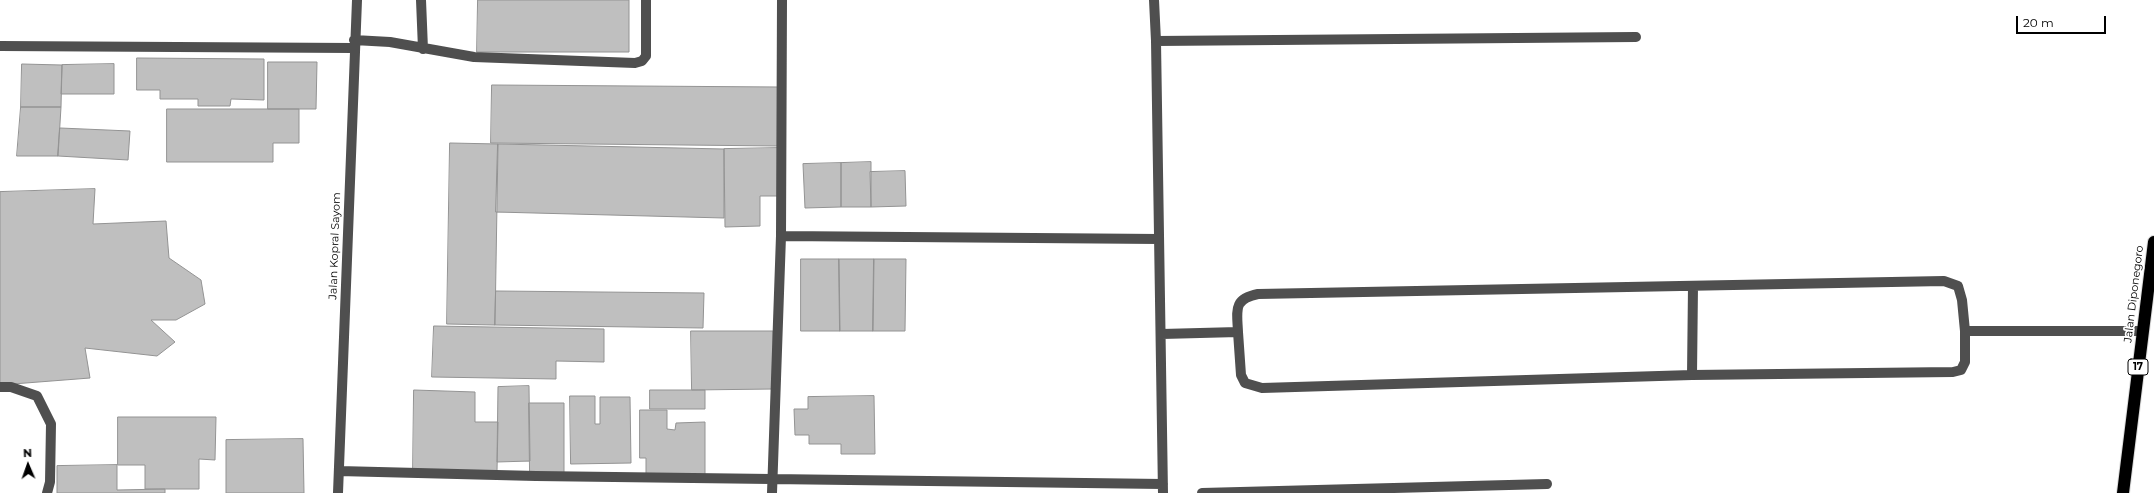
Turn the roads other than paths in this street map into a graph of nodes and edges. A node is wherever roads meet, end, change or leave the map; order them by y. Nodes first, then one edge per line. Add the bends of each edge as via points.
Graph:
1 (357, 0) edge
2 (421, 0) edge
3 (646, 0) edge
4 (782, 0) edge
5 (1154, 0) edge
6 (1636, 37) dead end
7 (1156, 41) junction
8 (354, 44) junction
9 (0, 46) edge
10 (423, 49) junction
11 (781, 236) junction
12 (1159, 239) junction
13 (2154, 242) edge
14 (1693, 286) junction
15 (1965, 331) junction
16 (2143, 331) junction
17 (1238, 332) junction
18 (1162, 334) junction
19 (1692, 374) junction
20 (0, 387) edge
21 (339, 471) junction
22 (772, 480) junction
23 (1547, 484) dead end
24 (1163, 488) edge
25 (1133, 489) edge
26 (47, 493) edge
27 (338, 493) edge
28 (772, 493) edge
29 (1202, 493) edge
30 (2123, 493) edge

1 - 8 street, Jalan Kopral Sayom
2 - 10 street
3 - 10 street via 646,56 642,62 474,57
4 - 11 street
5 - 7 street
6 - 7 street
7 - 12 street
8 - 9 street
8 - 10 street via 390,42
8 - 21 street, Jalan Kopral Sayom
11 - 12 street
11 - 22 street
12 - 18 street
13 - 16 highway, Jalan Diponegoro / 17
14 - 15 street via 1944,281 1958,286
14 - 17 street via 1258,294 1240,301 1236,308
14 - 19 street
15 - 16 street
15 - 19 street via 1964,362 1961,370 1953,372
16 - 30 highway, Jalan Diponegoro / 17
17 - 18 street
17 - 19 street via 1241,375 1245,383 1262,388
18 - 24 street
20 - 26 street via 11,387 37,396 51,424 50,482
21 - 22 street
21 - 27 street, Jalan Kopral Sayom
22 - 25 street
22 - 28 street
23 - 29 street
24 - 25 street

